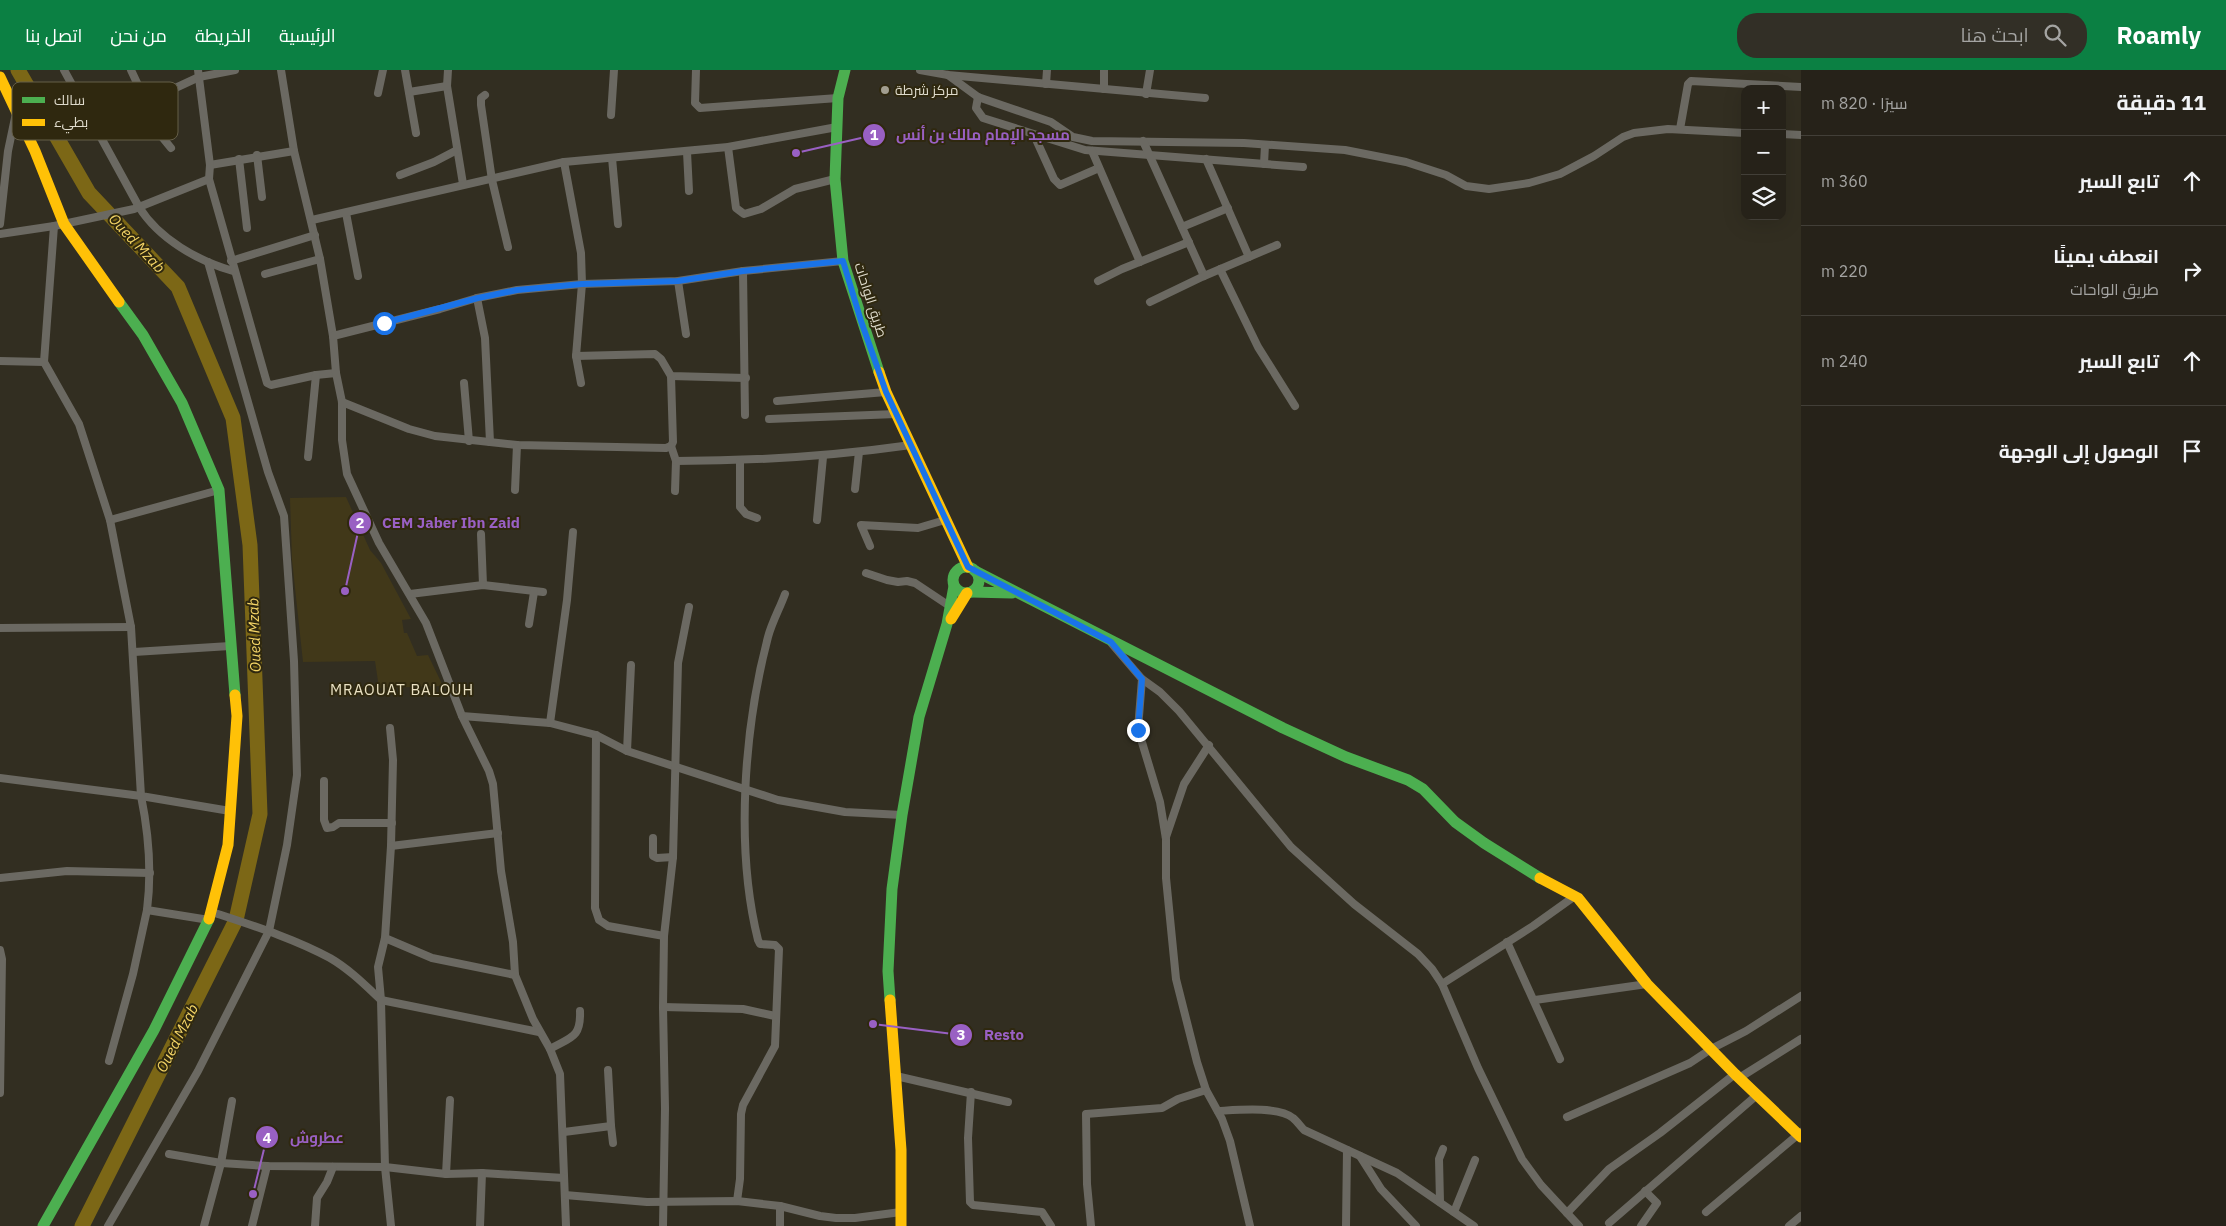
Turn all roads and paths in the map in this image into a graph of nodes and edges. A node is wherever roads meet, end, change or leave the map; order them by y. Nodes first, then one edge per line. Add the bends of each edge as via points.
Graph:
1 (64, 70) edge
2 (131, 70) edge
3 (235, 70) edge
4 (281, 70) edge
5 (383, 70) edge
6 (405, 70) edge
7 (448, 70) edge
8 (614, 70) edge
9 (696, 70) edge
10 (845, 70) edge
11 (920, 70) edge
12 (1000, 70) edge
13 (1047, 70) edge
14 (1104, 70) edge
15 (1150, 70) edge
16 (199, 73) edge
17 (948, 75) junction
18 (0, 77) edge
19 (999, 80) junction
20 (70, 82) edge
21 (137, 82) edge
22 (178, 84) edge
23 (1046, 84) junction
24 (447, 86) junction
25 (1801, 87) edge
26 (1104, 89) junction
27 (409, 92) junction
28 (378, 93) dead end
29 (485, 94) dead end
30 (1146, 94) junction
31 (838, 98) junction
32 (978, 98) junction
33 (1205, 98) dead end
34 (12, 104) edge
35 (611, 115) dead end
36 (12, 126) edge
37 (837, 127) junction
38 (1680, 130) junction
39 (1741, 132) edge
40 (416, 133) dead end
41 (1786, 134) edge
42 (1034, 135) junction
43 (1801, 135) edge
44 (30, 140) edge
45 (101, 140) edge
46 (165, 140) edge
47 (1143, 142) junction
48 (1265, 144) junction
49 (728, 147) junction
50 (171, 148) dead end
51 (457, 150) junction
52 (294, 151) junction
53 (1092, 151) junction
54 (4, 152) edge
55 (687, 152) junction
56 (1149, 154) junction
57 (257, 155) junction
58 (612, 158) junction
59 (239, 159) junction
60 (1206, 159) junction
61 (564, 162) junction
62 (210, 164) junction
63 (1264, 164) junction
64 (1303, 167) dead end
65 (1099, 168) junction
66 (400, 176) dead end
67 (209, 179) junction
68 (835, 179) junction
69 (492, 180) junction
70 (463, 184) junction
71 (689, 191) dead end
72 (262, 197) dead end
73 (136, 208) junction
74 (1228, 208) junction
75 (346, 213) junction
76 (312, 220) junction
77 (0, 224) edge
78 (63, 224) junction
79 (618, 224) dead end
80 (1182, 227) junction
81 (247, 228) dead end
82 (0, 234) edge
83 (315, 235) junction
84 (1189, 242) junction
85 (1277, 245) dead end
86 (508, 247) dead end
87 (1249, 257) junction
88 (320, 259) junction
89 (231, 261) junction
90 (843, 261) junction
91 (208, 262) junction
92 (1140, 262) junction
93 (1220, 269) junction
94 (233, 271) junction
95 (743, 271) junction
96 (265, 274) dead end
97 (358, 276) dead end
98 (1204, 276) junction
99 (678, 281) junction
100 (1098, 281) dead end
101 (582, 284) junction
102 (478, 298) junction
103 (1150, 302) dead end
104 (686, 334) dead end
105 (333, 336) junction
106 (576, 356) junction
107 (0, 362) edge
108 (44, 362) junction
109 (336, 373) junction
110 (316, 375) junction
111 (671, 376) junction
112 (746, 378) junction
113 (464, 383) dead end
114 (581, 383) dead end
115 (886, 392) junction
116 (777, 401) dead end
117 (342, 402) junction
118 (1295, 406) dead end
119 (896, 414) junction
120 (745, 415) dead end
121 (769, 419) dead end
122 (469, 441) junction
123 (490, 442) junction
124 (517, 445) junction
125 (911, 445) junction
126 (671, 446) junction
127 (859, 452) junction
128 (823, 456) junction
129 (308, 457) dead end
130 (676, 461) junction
131 (740, 461) junction
132 (856, 489) dead end
133 (219, 490) junction
134 (515, 490) dead end
135 (675, 491) dead end
136 (756, 518) dead end
137 (110, 520) junction
138 (817, 520) dead end
139 (946, 522) junction
140 (573, 532) dead end
141 (481, 534) dead end
142 (870, 546) dead end
143 (967, 570) junction
144 (866, 573) dead end
145 (483, 585) junction
146 (954, 586) junction
147 (534, 592) junction
148 (542, 592) dead end
149 (969, 593) junction
150 (410, 594) junction
151 (785, 594) dead end
152 (1016, 594) junction
153 (689, 607) dead end
154 (950, 607) junction
155 (529, 624) dead end
156 (946, 626) junction
157 (131, 627) junction
158 (0, 628) edge
159 (1111, 642) junction
160 (230, 646) junction
161 (134, 652) junction
162 (631, 665) dead end
163 (1142, 679) junction
164 (462, 716) junction
165 (550, 723) junction
166 (390, 728) dead end
167 (596, 735) junction
168 (1209, 745) junction
169 (627, 751) junction
170 (675, 766) junction
171 (0, 778) edge
172 (324, 781) dead end
173 (746, 790) junction
174 (141, 796) junction
175 (230, 811) junction
176 (902, 815) junction
177 (392, 823) junction
178 (498, 833) junction
179 (653, 838) dead end
180 (1166, 839) junction
181 (391, 846) junction
182 (673, 857) junction
183 (150, 873) junction
184 (0, 878) edge
185 (1575, 896) junction
186 (147, 910) junction
187 (210, 916) junction
188 (270, 931) junction
189 (664, 936) junction
190 (385, 938) junction
191 (1507, 942) junction
192 (0, 950) edge
193 (515, 975) junction
194 (1442, 984) junction
195 (1647, 984) junction
196 (1801, 996) edge
197 (380, 1000) junction
198 (1535, 1000) junction
199 (662, 1007) junction
200 (580, 1011) dead end
201 (1, 1016) edge
202 (775, 1016) junction
203 (539, 1032) junction
204 (1801, 1039) edge
205 (550, 1049) junction
206 (1711, 1049) junction
207 (1560, 1059) dead end
208 (109, 1061) dead end
209 (608, 1070) dead end
210 (896, 1076) junction
211 (1737, 1076) junction
212 (1206, 1090) junction
213 (971, 1092) junction
214 (0, 1093) edge
215 (1757, 1095) junction
216 (450, 1100) dead end
217 (232, 1101) dead end
218 (1008, 1102) dead end
219 (1218, 1111) junction
220 (1567, 1117) dead end
221 (611, 1126) junction
222 (564, 1132) junction
223 (1800, 1134) edge
224 (613, 1143) dead end
225 (1347, 1150) junction
226 (1443, 1150) dead end
227 (170, 1154) dead end
228 (1359, 1155) junction
229 (1475, 1160) dead end
230 (221, 1163) junction
231 (267, 1166) junction
232 (333, 1167) junction
233 (385, 1167) junction
234 (482, 1173) junction
235 (446, 1174) junction
236 (564, 1178) junction
237 (1646, 1191) junction
238 (565, 1195) junction
239 (737, 1201) junction
240 (664, 1202) junction
241 (1440, 1202) junction
242 (780, 1206) junction
243 (901, 1212) junction
244 (1454, 1212) junction
245 (1706, 1212) dead end
246 (1567, 1214) junction
247 (1801, 1216) edge
248 (1609, 1223) dead end
249 (43, 1226) edge
250 (108, 1226) edge
251 (204, 1226) edge
252 (252, 1226) edge
253 (315, 1226) edge
254 (391, 1226) edge
255 (480, 1226) edge
256 (566, 1226) edge
257 (663, 1226) edge
258 (780, 1226) edge
259 (901, 1226) edge
260 (1051, 1226) edge
261 (1091, 1226) edge
262 (1250, 1226) edge
263 (1346, 1226) edge
264 (1416, 1226) edge
265 (1474, 1226) edge
266 (1579, 1226) edge
267 (1641, 1226) edge
268 (1789, 1226) edge

1 - 20 street
2 - 21 street
3 - 16 street
4 - 52 street
5 - 28 street
6 - 27 street
7 - 24 street
8 - 35 street
9 - 31 street via 695,103 700,108
10 - 31 street, طريق الواحات
11 - 17 street
12 - 19 street
13 - 23 street
14 - 26 street
15 - 30 street
16 - 22 street
16 - 62 street
17 - 19 street
17 - 32 street
18 - 34 street
19 - 23 street
23 - 26 street
24 - 27 street
24 - 51 street
25 - 38 street via 1691,81
26 - 30 street
27 - 40 street
29 - 69 street via 481,105
30 - 33 street
31 - 37 street, طريق الواحات
32 - 42 street via 976,108 980,115
32 - 47 street via 1051,122 1073,137 1092,141
36 - 54 street
37 - 49 street
37 - 68 street, طريق الواحات
38 - 39 street
38 - 48 street via 1634,133 1560,174 1489,189 1474,188 1431,169 1377,156 1345,150
41 - 43 street
42 - 53 street
42 - 65 street via 1058,184 1063,185
44 - 78 street
45 - 73 street
46 - 50 street
47 - 48 street
47 - 56 street
48 - 63 street
49 - 55 street
49 - 68 street via 736,208 740,213 761,209 795,189
51 - 66 street
51 - 70 street
52 - 57 street
52 - 76 street
53 - 56 street
53 - 65 street
54 - 77 street
55 - 58 street
55 - 71 street
56 - 60 street
56 - 80 street
57 - 59 street
57 - 72 street
58 - 61 street
58 - 79 street
59 - 62 street
59 - 81 street
60 - 63 street
60 - 74 street
61 - 69 street
61 - 101 street via 581,253
62 - 67 street
63 - 64 street
65 - 92 street
67 - 73 street
67 - 89 street
68 - 90 street, طريق الواحات
69 - 70 street
69 - 86 street
70 - 75 street
73 - 78 street
73 - 91 street via 158,232
74 - 80 street
74 - 87 street
75 - 76 street
75 - 97 street
76 - 83 street
78 - 82 street
78 - 108 street
78 - 133 street via 165,371
80 - 84 street
83 - 88 street
83 - 89 street
84 - 92 street
84 - 98 street
85 - 87 street
87 - 93 street
88 - 96 street
88 - 105 street
89 - 94 street
90 - 95 street
90 - 115 street, طريق الواحات
91 - 94 street
91 - 188 street via 268,472 284,516 294,662 296,775 287,845
92 - 100 street
93 - 98 street
93 - 118 street via 1258,347
94 - 110 street via 267,383 271,385
95 - 99 street
95 - 112 street
98 - 103 street
99 - 101 street
99 - 104 street
101 - 102 street via 517,290
101 - 106 street
102 - 105 street
102 - 123 street via 484,338
105 - 109 street
106 - 111 street via 655,354
106 - 114 street
107 - 108 street
108 - 137 street via 79,424
109 - 110 street
109 - 117 street
110 - 129 street
111 - 112 street
111 - 126 street
112 - 120 street
113 - 122 street
115 - 116 street
115 - 119 street, طريق الواحات
117 - 122 street via 409,429
117 - 150 street via 342,440 347,474 379,543
119 - 121 street
119 - 125 street, طريق الواحات
122 - 123 street
123 - 124 street
124 - 126 street
124 - 134 street
125 - 127 street
125 - 139 street, طريق الواحات
126 - 130 street
127 - 128 street
127 - 132 street
128 - 131 street
128 - 138 street
130 - 131 street
130 - 135 street
131 - 136 street via 740,507
133 - 137 street
133 - 160 street
137 - 157 street
139 - 142 street via 918,528 861,525
139 - 143 street, طريق الواحات
140 - 165 street
141 - 145 street
143 - 146 street via 953,578
143 - 149 street via 979,583
143 - 152 street
144 - 154 street via 887,580 915,583
145 - 147 street
145 - 150 street
146 - 149 street via 960,592
146 - 154 street
147 - 148 street
147 - 155 street
149 - 152 street
149 - 156 street
150 - 164 street via 426,623
151 - 173 street via 769,635 756,695
152 - 159 street
153 - 170 street via 678,662
154 - 156 street
156 - 176 street via 919,717
157 - 158 street
157 - 161 street
159 - 163 street
159 - 185 street via 1283,728 1416,784 1484,843 1531,874
160 - 161 street
160 - 175 street via 237,716
161 - 174 street
162 - 169 street
163 - 168 street via 1168,698
163 - 180 street via 1138,730 1156,788
164 - 165 street
164 - 178 street via 489,771
165 - 167 street
166 - 177 street
167 - 169 street
167 - 189 street via 594,886 597,914 602,924 608,926
168 - 180 street via 1184,784
168 - 194 street via 1291,847 1354,904 1418,954
169 - 170 street
170 - 173 street
170 - 182 street
171 - 174 street
172 - 177 street via 327,828 339,823
173 - 176 street via 807,806
173 - 202 street via 745,857 749,902 759,943 778,948
174 - 175 street
174 - 183 street via 149,837
175 - 187 street via 228,845
176 - 210 street via 892,889 888,971
177 - 181 street
178 - 181 street
178 - 193 street
179 - 182 street via 653,856
180 - 212 street via 1166,878 1176,979
181 - 190 street
182 - 189 street
183 - 184 street via 67,872
183 - 186 street
185 - 191 street
185 - 195 street
186 - 187 street
186 - 208 street
187 - 188 street
187 - 249 street via 154,1030
188 - 197 street via 331,958
188 - 250 street via 198,1071
189 - 199 street
190 - 193 street via 432,958
190 - 197 street via 378,967
191 - 194 street
191 - 198 street
192 - 201 street
193 - 203 street
194 - 246 street via 1522,1159
195 - 198 street
195 - 206 street
196 - 206 street
197 - 203 street
197 - 233 street
198 - 207 street
199 - 202 street via 743,1009
199 - 240 street
200 - 205 street via 581,1025 577,1033
201 - 214 street
202 - 239 street via 775,1046 741,1114
203 - 205 street
204 - 211 street
205 - 222 street via 560,1074
206 - 211 street
206 - 220 street via 1672,1072
209 - 221 street
210 - 213 street
210 - 243 street
211 - 215 street
211 - 246 street via 1609,1169
212 - 219 street
212 - 261 street via 1162,1108 1086,1114
213 - 218 street
213 - 260 street via 968,1138 970,1202 973,1205 1042,1212
215 - 223 street
215 - 237 street
216 - 235 street
217 - 230 street
219 - 225 street via 1253,1110 1288,1115 1304,1130
219 - 262 street via 1230,1142
221 - 222 street
221 - 224 street
222 - 236 street
223 - 245 street
225 - 228 street
225 - 263 street
226 - 241 street via 1439,1159
227 - 230 street
228 - 241 street via 1397,1173
228 - 264 street via 1382,1189
229 - 244 street
230 - 231 street
230 - 251 street
231 - 232 street
231 - 252 street
232 - 233 street
232 - 253 street via 316,1198
233 - 235 street
233 - 254 street
234 - 235 street
234 - 236 street
234 - 255 street
236 - 238 street
237 - 248 street
237 - 267 street via 1657,1203
238 - 240 street
238 - 256 street
239 - 240 street
239 - 242 street
240 - 257 street
241 - 244 street
242 - 243 street via 836,1218
242 - 258 street
243 - 259 street
244 - 265 street
246 - 266 street
247 - 268 street

